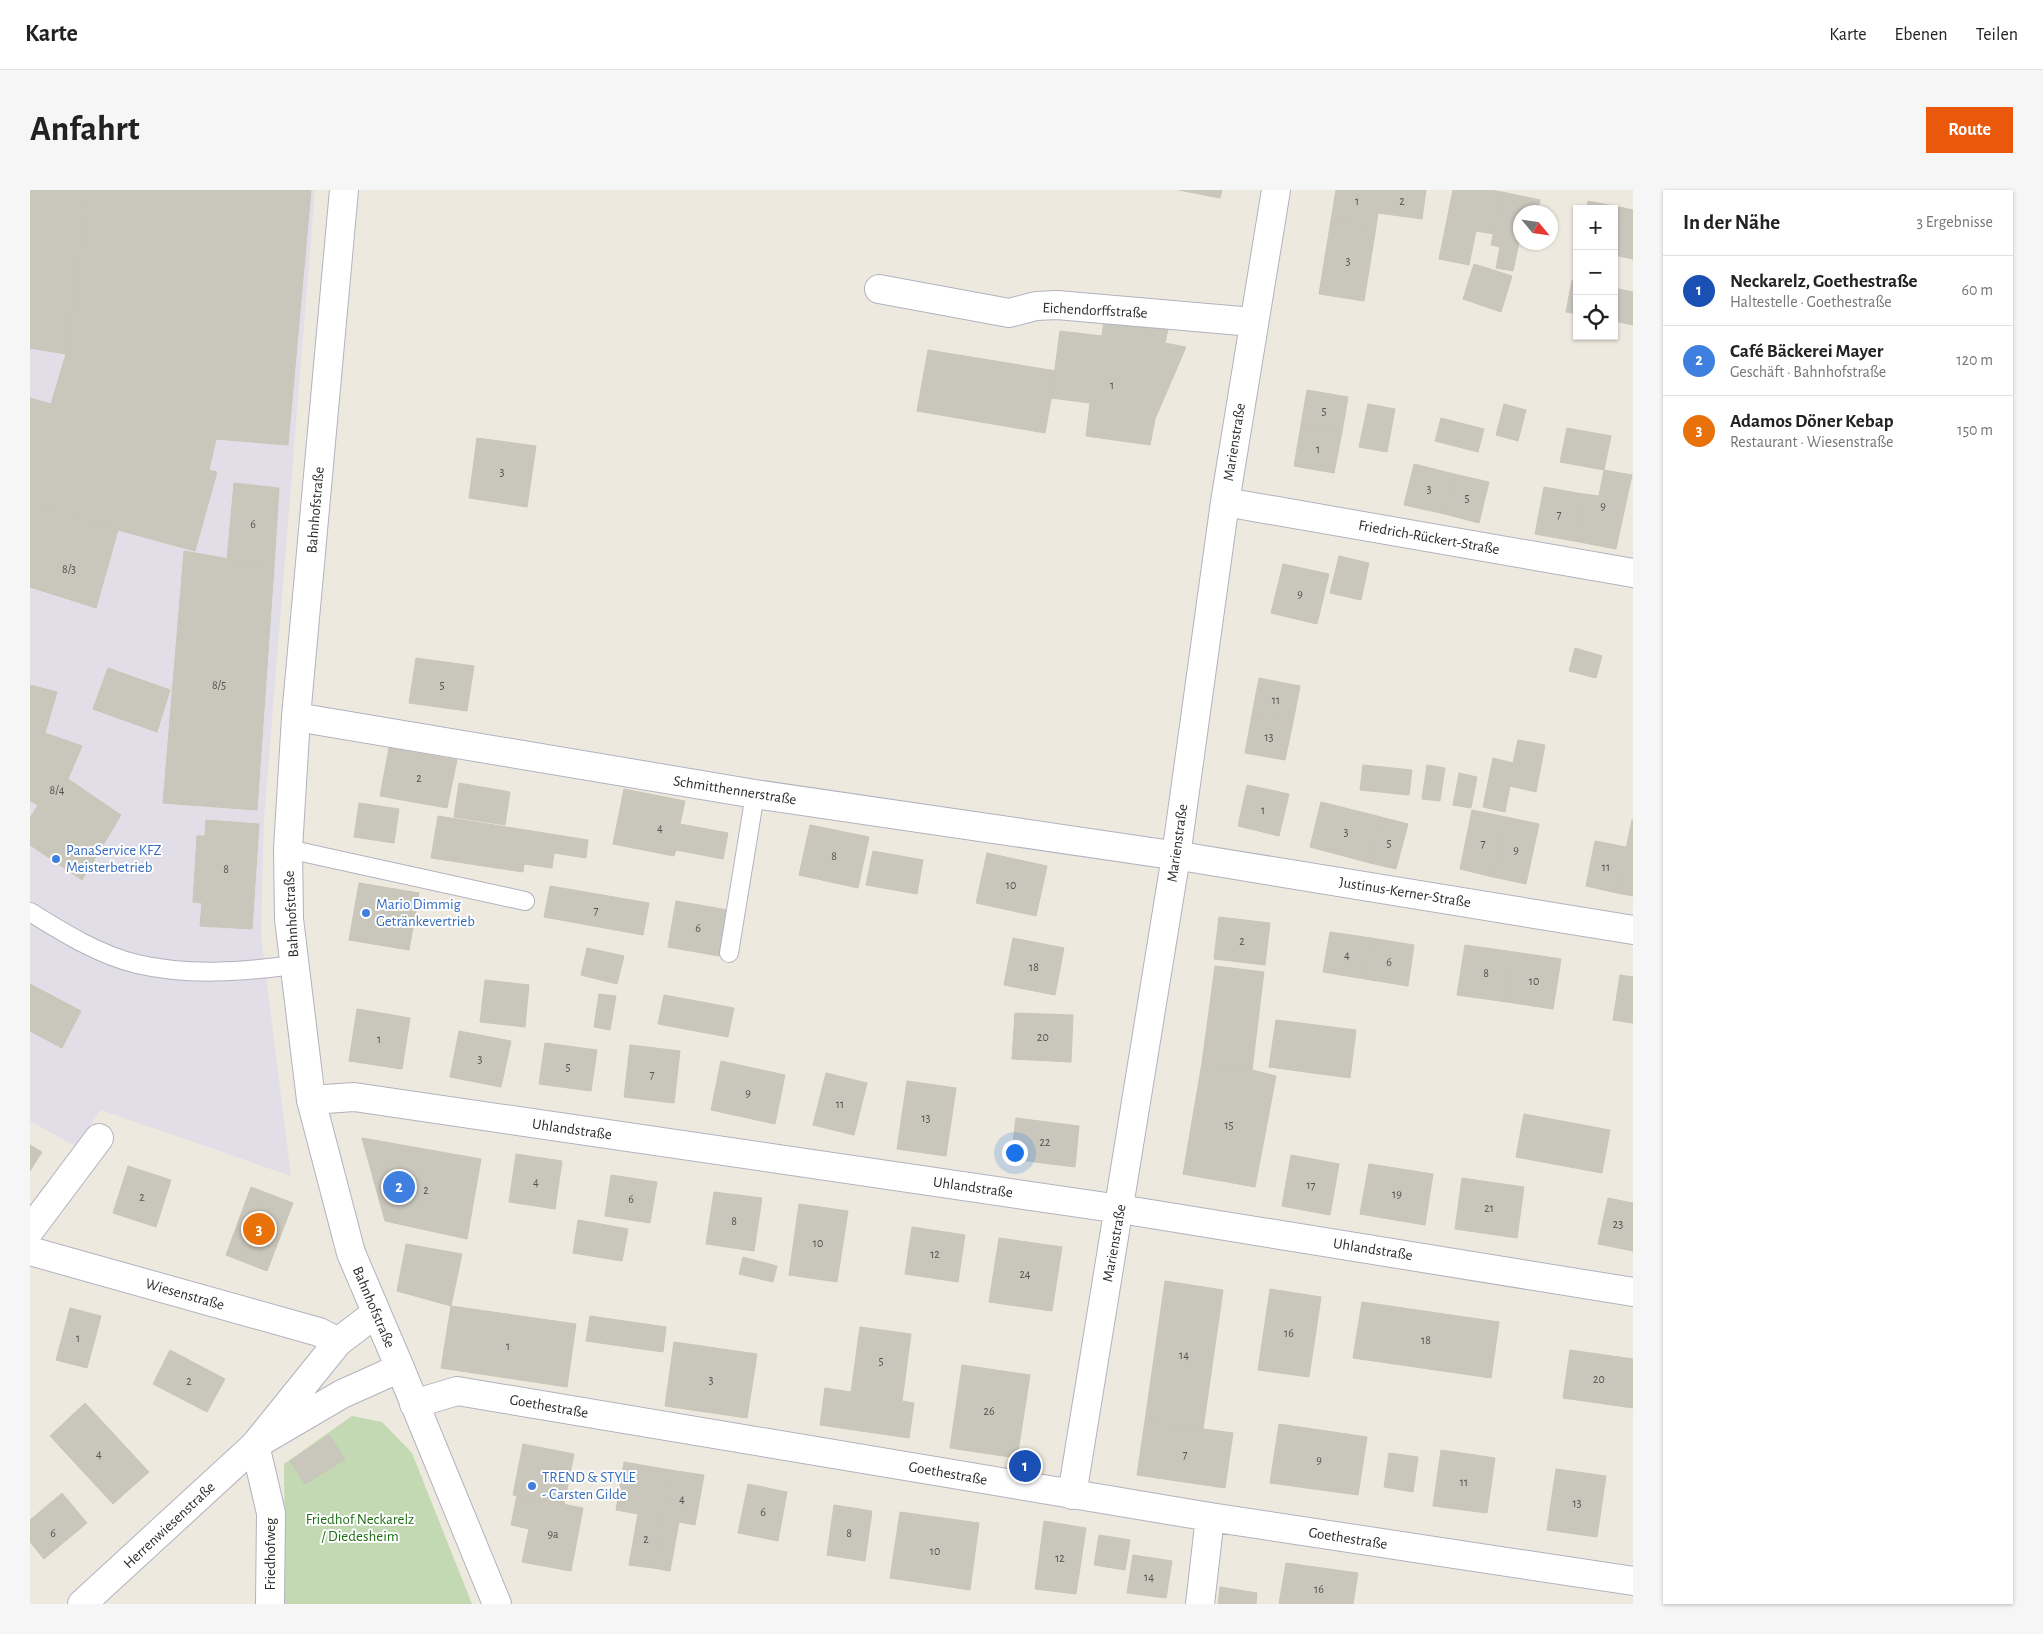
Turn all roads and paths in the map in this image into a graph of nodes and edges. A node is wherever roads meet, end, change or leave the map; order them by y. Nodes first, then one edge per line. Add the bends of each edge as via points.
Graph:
1 (344, 190) edge
2 (1276, 190) edge
3 (879, 289) dead end
4 (1253, 322) junction
5 (1225, 502) junction
6 (1633, 573) edge
7 (296, 717) junction
8 (755, 794) junction
9 (288, 849) junction
10 (1176, 856) junction
11 (525, 901) dead end
12 (30, 912) edge
13 (1633, 930) edge
14 (729, 953) dead end
15 (293, 965) junction
16 (310, 1100) junction
17 (99, 1138) dead end
18 (1120, 1208) junction
19 (30, 1230) edge
20 (30, 1251) edge
21 (1633, 1292) edge
22 (376, 1313) junction
23 (338, 1342) junction
24 (400, 1368) junction
25 (414, 1404) junction
26 (255, 1445) junction
27 (1072, 1495) junction
28 (1210, 1517) junction
29 (1633, 1581) edge
30 (82, 1604) edge
31 (270, 1604) edge
32 (497, 1604) edge
33 (1200, 1604) edge

1 - 7 street, Bahnhofstraße
2 - 4 street, Marienstraße
3 - 4 street, Eichendorffstraße via 1009,313 1057,305
4 - 5 street, Marienstraße
5 - 6 street, Friedrich-Rückert-Straße
5 - 10 street, Marienstraße
7 - 8 street, Schmitthennerstraße
7 - 9 street, Bahnhofstraße
8 - 10 street, Schmitthennerstraße
8 - 14 lane
9 - 11 lane
9 - 15 street, Bahnhofstraße
10 - 13 street, Justinus-Kerner-Straße
10 - 18 street, Marienstraße
12 - 15 lane via 92,946 136,964 214,972
15 - 16 street, Bahnhofstraße
16 - 18 street, Uhlandstraße via 354,1098
16 - 22 street, Bahnhofstraße via 351,1253
17 - 19 street
18 - 21 street, Uhlandstraße
18 - 27 street, Marienstraße
20 - 23 street, Wiesenstraße via 319,1332
22 - 23 street, Herrenwiesenstraße
22 - 24 street, Bahnhofstraße
23 - 26 street, Herrenwiesenstraße
24 - 25 street, Bahnhofstraße
24 - 26 street, Herrenwiesenstraße via 342,1394
25 - 27 street, Goethestraße via 457,1391
25 - 32 street, Bahnhofstraße
26 - 30 street, Herrenwiesenstraße
26 - 31 street, Friedhofweg via 271,1513
27 - 28 street, Goethestraße
28 - 29 street, Goethestraße
28 - 33 street

